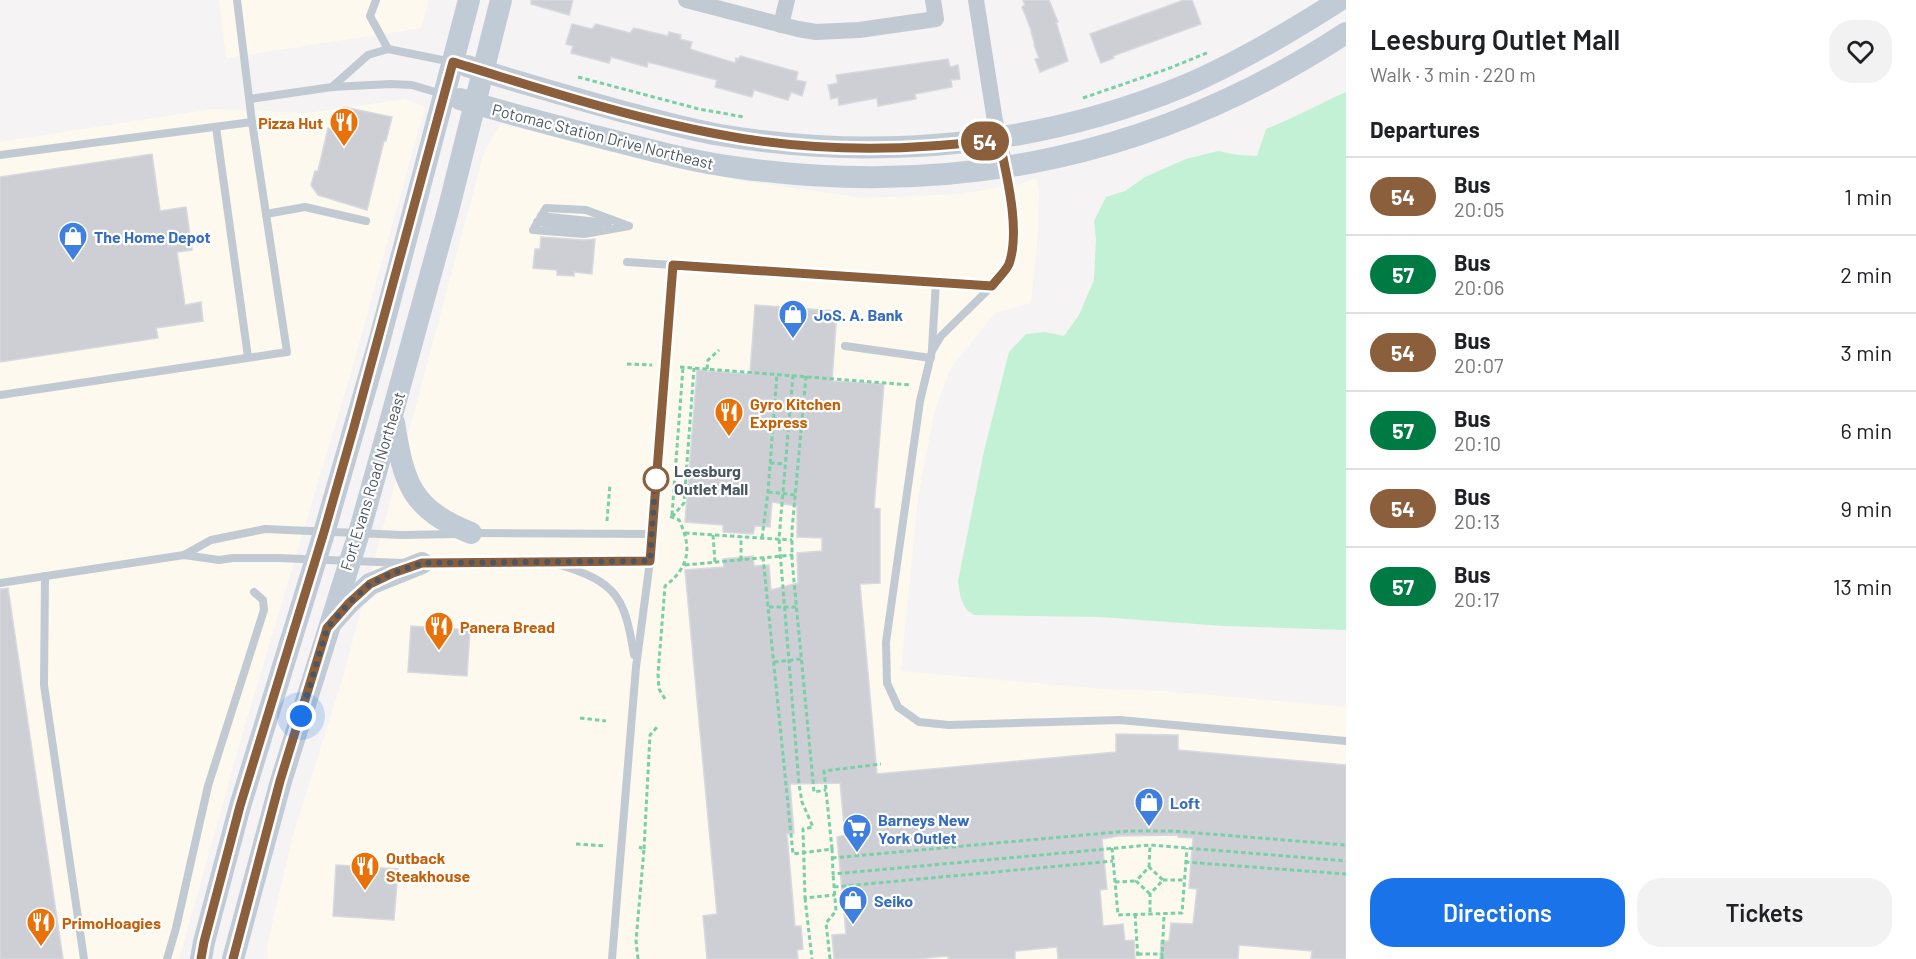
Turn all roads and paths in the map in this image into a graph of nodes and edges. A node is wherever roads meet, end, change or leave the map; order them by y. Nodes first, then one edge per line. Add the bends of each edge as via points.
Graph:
1 (237, 0) edge
2 (376, 0) edge
3 (469, 0) edge
4 (501, 0) edge
5 (686, 0) edge
6 (787, 0) edge
7 (933, 0) edge
8 (976, 0) edge
9 (1340, 0) edge
10 (781, 25) junction
11 (1346, 33) edge
12 (388, 49) junction
13 (1209, 51) dead end
14 (453, 62) junction
15 (482, 71) junction
16 (574, 76) dead end
17 (332, 87) junction
18 (445, 94) junction
19 (250, 99) junction
20 (1079, 99) dead end
21 (474, 103) junction
22 (745, 117) dead end
23 (252, 122) junction
24 (216, 127) junction
25 (999, 139) junction
26 (0, 155) edge
27 (1005, 167) junction
28 (266, 214) junction
29 (366, 221) dead end
30 (537, 223) joint
31 (627, 262) dead end
32 (673, 265) junction
33 (936, 282) junction
34 (992, 286) junction
35 (845, 346) dead end
36 (719, 350) dead end
37 (931, 355) junction
38 (248, 357) junction
39 (627, 364) dead end
40 (652, 365) dead end
41 (694, 368) junction
42 (707, 369) junction
43 (777, 374) junction
44 (793, 375) junction
45 (806, 376) junction
46 (924, 381) junction
47 (0, 395) edge
48 (392, 415) junction
49 (770, 463) junction
50 (785, 464) junction
51 (610, 484) dead end
52 (768, 492) junction
53 (783, 492) junction
54 (795, 495) junction
55 (670, 517) junction
56 (607, 523) dead end
57 (324, 532) junction
58 (358, 533) junction
59 (471, 533) junction
60 (685, 533) junction
61 (651, 534) junction
62 (713, 535) junction
63 (741, 536) junction
64 (762, 538) junction
65 (779, 539) junction
66 (792, 540) junction
67 (183, 555) junction
68 (793, 555) junction
69 (780, 556) junction
70 (763, 557) junction
71 (741, 560) junction
72 (316, 561) junction
73 (348, 561) junction
74 (650, 561) junction
75 (551, 562) junction
76 (715, 562) junction
77 (422, 563) junction
78 (685, 565) junction
79 (45, 576) junction
80 (0, 583) edge
81 (254, 592) dead end
82 (797, 606) junction
83 (769, 607) junction
84 (784, 607) junction
85 (327, 628) junction
86 (789, 659) junction
87 (802, 659) junction
88 (774, 662) junction
89 (636, 667) junction
90 (665, 699) dead end
91 (580, 718) dead end
92 (606, 721) dead end
93 (658, 726) dead end
94 (1346, 741) edge
95 (882, 764) dead end
96 (826, 790) junction
97 (576, 844) dead end
98 (1150, 845) junction
99 (1346, 845) edge
100 (605, 846) dead end
101 (639, 848) dead end
102 (1112, 848) junction
103 (1187, 848) junction
104 (644, 849) junction
105 (832, 849) junction
106 (804, 853) junction
107 (832, 858) junction
108 (1113, 861) junction
109 (1346, 861) edge
110 (1185, 862) junction
111 (1149, 867) junction
112 (833, 874) junction
113 (1346, 874) edge
114 (1163, 880) junction
115 (1184, 880) junction
116 (1136, 881) junction
117 (1115, 882) junction
118 (834, 887) junction
119 (1150, 894) junction
120 (835, 895) junction
121 (249, 898) junction
122 (805, 898) junction
123 (1135, 914) junction
124 (1150, 914) junction
125 (1164, 914) junction
126 (1138, 954) junction
127 (1162, 954) junction
128 (84, 959) edge
129 (167, 959) edge
130 (201, 959) edge
131 (233, 959) edge
132 (242, 959) edge
133 (612, 959) edge
134 (638, 959) edge
135 (812, 959) edge
136 (830, 959) edge
137 (1138, 959) edge
138 (1162, 959) edge

1 - 19 lane
2 - 12 lane via 370,16
3 - 14 main road, Fort Evans Road Northeast
4 - 15 main road, Fort Evans Road Northeast
5 - 10 street
6 - 10 street
7 - 10 street via 936,19 832,32
8 - 25 street
9 - 25 main road, Potomac Station Drive Northeast via 1184,86 1118,110
11 - 27 main road, Potomac Station Drive Northeast via 1283,72 1172,124 1058,158
12 - 14 lane
12 - 17 lane via 368,56
13 - 20 path
14 - 15 main road, Potomac Station Drive Northeast
14 - 18 main road, Fort Evans Road Northeast
15 - 21 main road, Fort Evans Road Northeast
15 - 25 main road, Potomac Station Drive Northeast via 671,124 786,144 880,149
16 - 22 path
17 - 18 lane via 412,85
17 - 19 lane
18 - 21 main road, Potomac Station Drive Northeast
18 - 57 main road, Fort Evans Road Northeast
19 - 23 lane
21 - 27 main road, Potomac Station Drive Northeast via 685,159 749,170 808,176 909,178
21 - 48 main road, Fort Evans Road Northeast
23 - 24 lane
23 - 28 lane
24 - 26 lane
24 - 38 lane
25 - 27 street
27 - 34 lane via 1014,229 1009,265
28 - 29 lane via 305,207
28 - 38 lane via 287,352
30 - 30 lane via 584,228 630,226 586,210 546,208
31 - 32 lane
32 - 33 lane
32 - 61 lane
33 - 34 lane
33 - 37 lane
34 - 37 lane via 941,336
35 - 37 lane
36 - 42 path via 708,360
37 - 46 lane
38 - 47 lane
39 - 40 path
41 - 42 path
41 - 55 path via 684,503
41 - 55 path via 681,367
42 - 43 path
43 - 44 path
43 - 49 path
44 - 45 path
44 - 50 path
45 - 46 path via 911,385
45 - 54 path
46 - 94 lane via 886,642 887,683 898,707 919,722 949,725 1120,720
48 - 58 main road, Fort Evans Road Northeast
48 - 59 main road via 407,483 416,497 447,523
49 - 50 path
49 - 52 path
50 - 53 path
51 - 56 path
52 - 53 path
52 - 64 path
53 - 54 path
53 - 65 path
54 - 66 path
55 - 60 path via 678,520
57 - 58 lane
57 - 67 lane via 265,529 211,540
57 - 72 main road, Fort Evans Road Northeast
58 - 59 lane
58 - 73 main road, Fort Evans Road Northeast
59 - 61 lane
60 - 62 path
60 - 78 path
61 - 74 lane
62 - 63 path
62 - 76 path
63 - 64 path
63 - 71 path
64 - 65 path
65 - 66 path
65 - 69 path
66 - 68 path
67 - 72 lane via 219,560
67 - 79 lane
68 - 69 path
68 - 82 path
69 - 70 path
69 - 84 path
70 - 71 path
70 - 83 path
71 - 76 path
72 - 73 lane
72 - 130 main road, Fort Evans Road Northeast via 240,806
73 - 77 lane
73 - 85 main road, Fort Evans Road Northeast
74 - 75 lane
74 - 89 lane
75 - 77 lane
75 - 89 lane via 596,578 610,588 629,625
76 - 78 path
77 - 85 main road via 370,584
78 - 90 path via 665,586 658,674 659,689
79 - 80 lane
79 - 128 lane via 44,685
81 - 129 lane via 263,600 264,610 208,786
82 - 84 path
82 - 87 path
83 - 84 path
83 - 88 path
84 - 86 path
85 - 121 main road, Fort Evans Road Northeast
86 - 87 path
86 - 88 path
86 - 106 path via 799,784 813,827 803,829
87 - 96 path via 814,792
88 - 106 path via 793,854
89 - 133 lane
91 - 92 path
93 - 104 path via 650,735
95 - 96 path via 824,771
96 - 105 path
97 - 100 path
98 - 102 path
98 - 103 path
98 - 111 path
99 - 107 path via 1128,831
101 - 104 path
102 - 108 path
102 - 112 path
103 - 109 path
103 - 110 path
104 - 134 path
105 - 106 path
105 - 107 path
106 - 122 path
107 - 112 path
108 - 117 path
108 - 118 path
110 - 113 path
110 - 115 path
111 - 114 path
111 - 116 path
112 - 118 path
114 - 115 path
114 - 119 path
115 - 125 path via 1182,913
116 - 117 path
116 - 119 path
117 - 123 path via 1118,915
118 - 120 path
119 - 124 path
120 - 122 path
120 - 136 path via 836,911 826,923
121 - 131 main road, Fort Evans Road Northeast
121 - 132 main road
122 - 135 path
123 - 124 path
123 - 126 path
124 - 125 path
125 - 127 path
126 - 127 path
126 - 137 path
127 - 138 path

